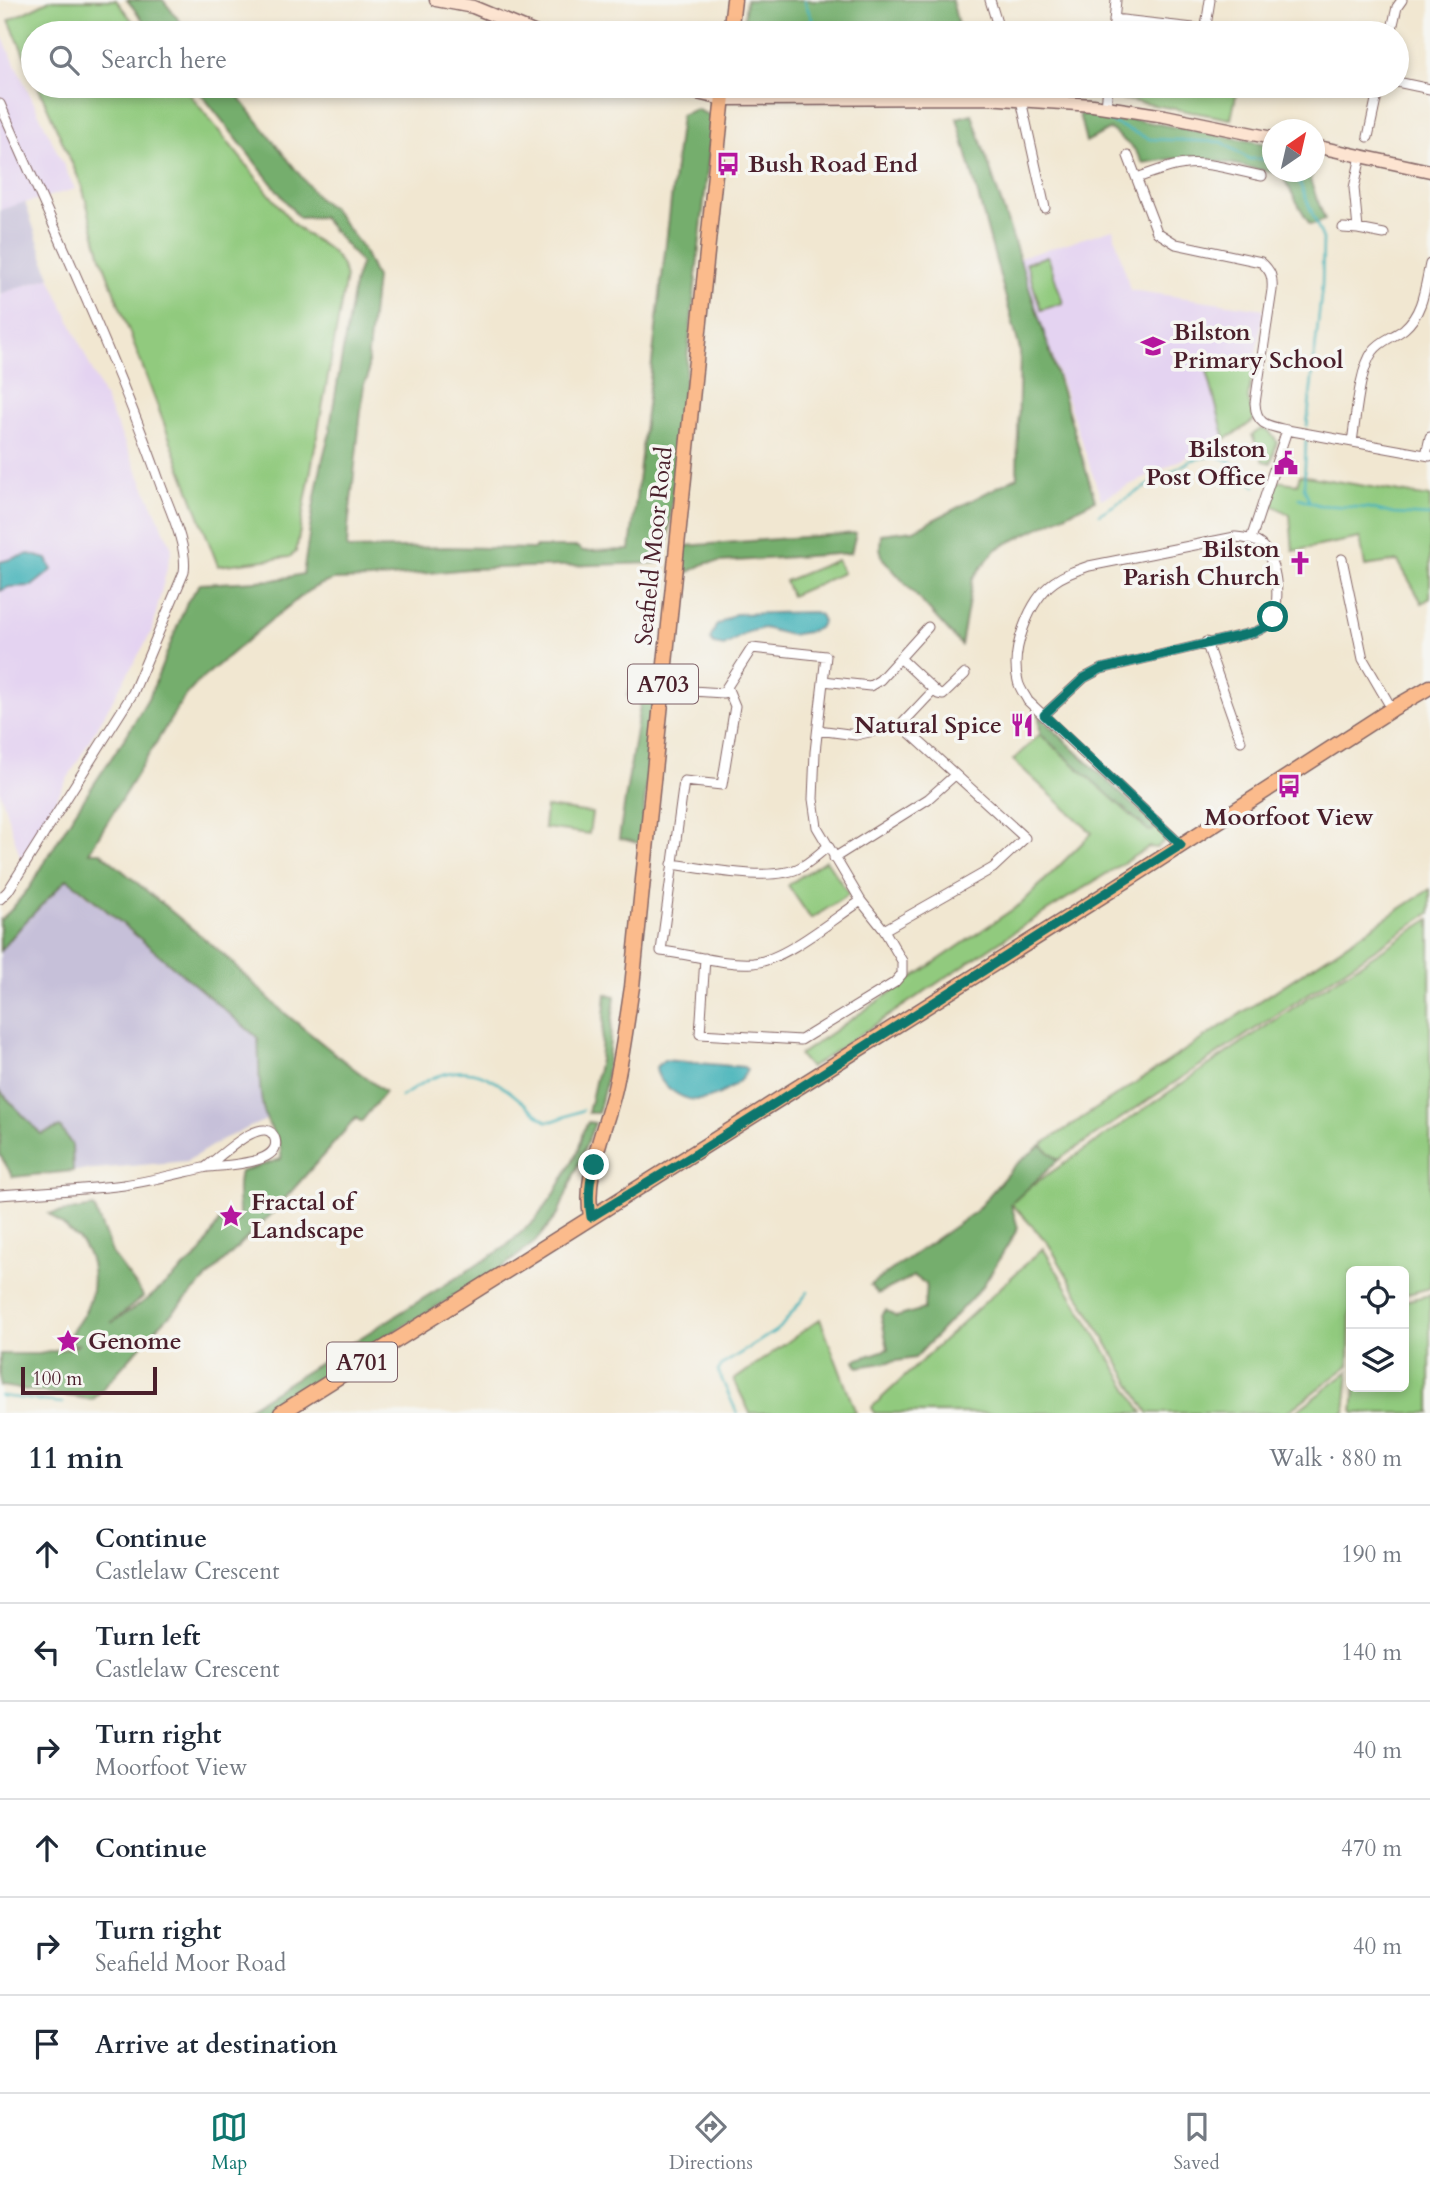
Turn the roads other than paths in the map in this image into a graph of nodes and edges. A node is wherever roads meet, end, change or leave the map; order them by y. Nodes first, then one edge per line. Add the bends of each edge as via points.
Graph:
1 (436, 0) edge
2 (734, 0) edge
3 (990, 0) edge
4 (1116, 0) edge
5 (1210, 0) edge
6 (1402, 0) edge
7 (1114, 19) joint
8 (507, 21) edge
9 (731, 21) edge
10 (996, 21) edge
11 (1132, 21) edge
12 (1207, 21) edge
13 (1394, 21) edge
14 (1409, 85) edge
15 (1430, 89) edge
16 (723, 98) edge
17 (968, 98) edge
18 (1107, 98) edge
19 (1376, 98) edge
20 (1021, 100) junction
21 (0, 104) edge
22 (1106, 107) junction
23 (1262, 136) edge
24 (1368, 137) dead end
25 (1325, 148) edge
26 (1128, 156) dead end
27 (1361, 156) junction
28 (1430, 171) edge
29 (1262, 176) dead end
30 (1137, 178) junction
31 (1045, 208) dead end
32 (1343, 228) dead end
33 (1358, 229) junction
34 (1384, 234) dead end
35 (1430, 264) edge
36 (1287, 430) junction
37 (1430, 437) edge
38 (1352, 442) junction
39 (1428, 456) edge
40 (1251, 539) junction
41 (1342, 559) dead end
42 (928, 627) dead end
43 (1206, 642) junction
44 (900, 658) junction
45 (965, 674) dead end
46 (824, 681) junction
47 (727, 687) junction
48 (1430, 687) edge
49 (662, 689) junction
50 (934, 690) junction
51 (1392, 709) junction
52 (1044, 715) junction
53 (901, 725) junction
54 (818, 730) junction
55 (1241, 741) dead end
56 (956, 775) junction
57 (1181, 845) junction
58 (827, 847) junction
59 (834, 858) junction
60 (672, 864) junction
61 (0, 899) edge
62 (860, 901) junction
63 (884, 930) junction
64 (705, 958) junction
65 (205, 1167) junction
66 (0, 1195) edge
67 (591, 1217) junction
68 (281, 1413) edge

1 - 8 street via 473,7
2 - 9 main road
3 - 10 street
4 - 7 street
5 - 12 street
6 - 13 street
7 - 11 street
14 - 15 street
16 - 49 main road, Seafield Moor Road / A703
17 - 20 street
18 - 22 street
19 - 24 street
20 - 22 street
20 - 31 street
21 - 61 street via 137,417 186,563 133,693
22 - 23 street
25 - 27 street
26 - 30 street
27 - 28 street
27 - 33 street via 1354,188
29 - 30 street via 1188,163
30 - 36 street via 1157,232 1176,244 1261,262 1269,270 1272,290 1255,414 1268,426
32 - 33 street
33 - 34 street
35 - 38 street via 1413,319 1373,351 1365,367
36 - 38 street
36 - 40 street
37 - 39 street
38 - 39 street
40 - 43 street via 1271,557 1277,606 1273,617 1268,626 1255,632
40 - 52 street via 1235,537 1089,566 1052,583 1028,618 1018,643 1016,669 1028,701
41 - 51 street via 1363,659
42 - 44 street
43 - 52 street via 1101,669 1084,678
43 - 55 street
44 - 46 street via 870,686
44 - 50 street
45 - 50 street via 943,695
46 - 47 street via 826,656 752,648
46 - 54 street
47 - 49 street via 723,693
47 - 60 street via 734,706 722,785 684,781
48 - 51 main road, A701
49 - 67 main road, Seafield Moor Road / A703 via 632,986 616,1086 590,1180
50 - 53 street
51 - 57 main road, A701
52 - 57 street
53 - 54 street via 856,735
53 - 56 street
54 - 58 street via 813,799 817,827
56 - 59 street via 928,799
56 - 63 street via 1025,838 993,868
57 - 67 main road, A701
58 - 59 street
58 - 60 street via 800,868 778,874
59 - 62 street
60 - 64 street via 661,951
62 - 63 street
62 - 64 street via 766,961
63 - 64 street via 902,961 902,974 802,1040 700,1034
65 - 65 street via 248,1134 261,1129 275,1136 274,1149 258,1160
65 - 66 street via 125,1185
67 - 68 main road, A701

